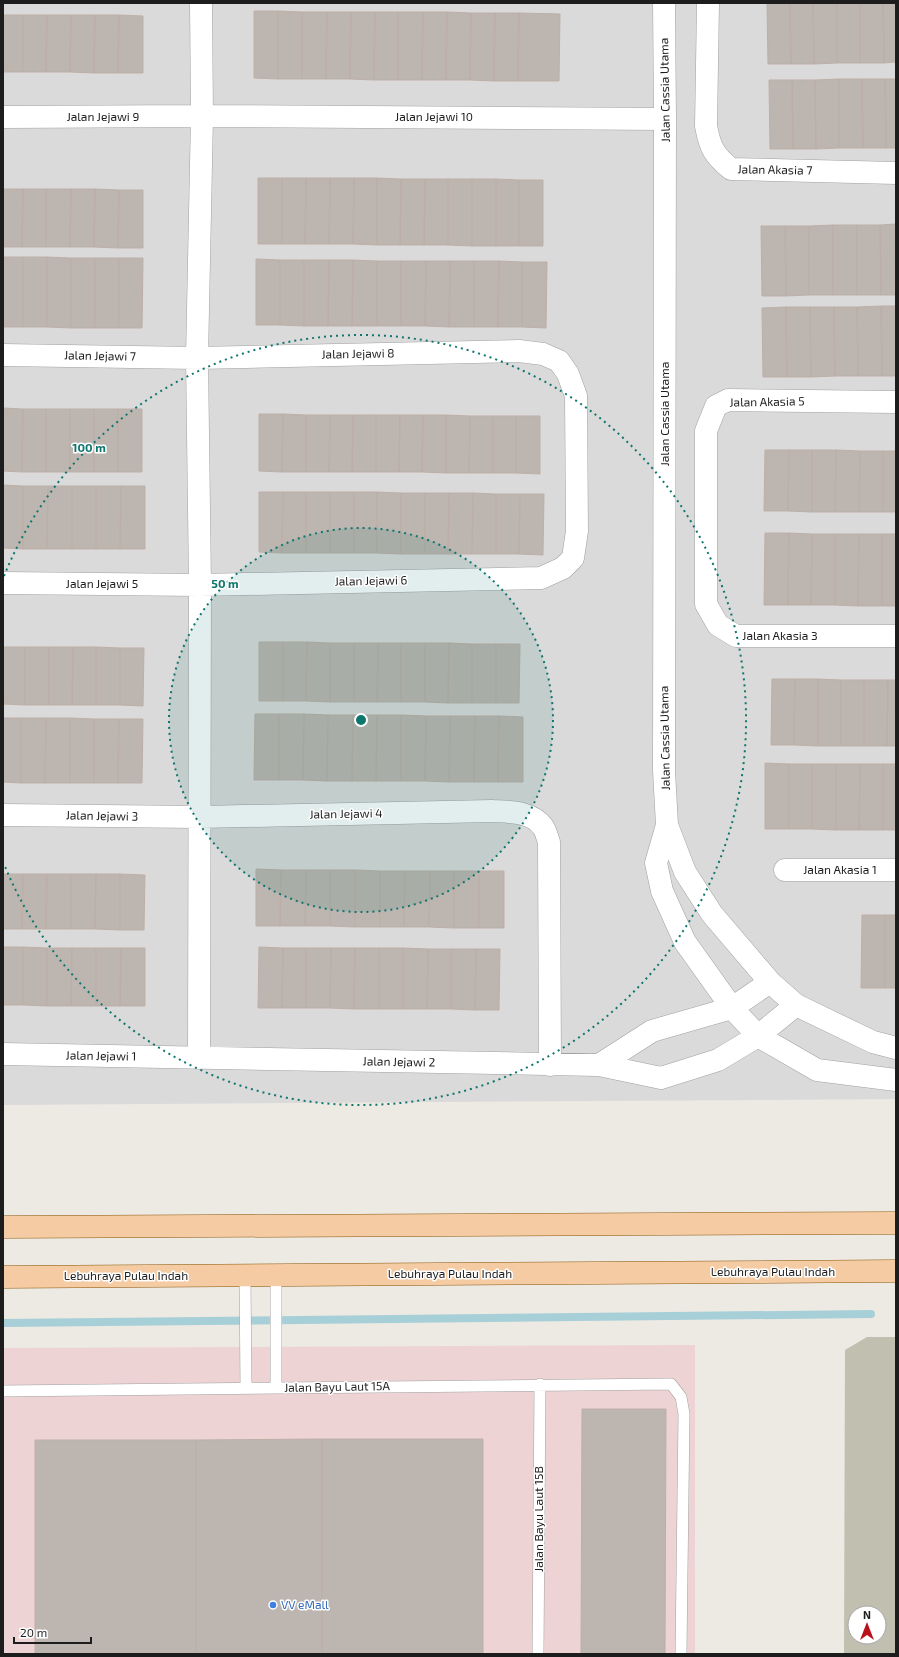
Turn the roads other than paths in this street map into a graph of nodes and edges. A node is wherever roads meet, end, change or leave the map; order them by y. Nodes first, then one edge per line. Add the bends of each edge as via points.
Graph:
1 (201, 3) edge
2 (664, 3) edge
3 (708, 3) edge
4 (202, 116) junction
5 (3, 117) edge
6 (665, 119) junction
7 (896, 173) edge
8 (3, 355) edge
9 (197, 358) junction
10 (896, 402) edge
11 (706, 506) joint
12 (541, 578) joint
13 (3, 584) edge
14 (200, 585) junction
15 (896, 636) edge
16 (3, 815) edge
17 (200, 816) junction
18 (667, 825) junction
19 (785, 870) dead end
20 (896, 870) edge
21 (770, 982) junction
22 (796, 1005) junction
23 (732, 1008) junction
24 (758, 1036) junction
25 (896, 1048) edge
26 (3, 1054) edge
27 (199, 1058) junction
28 (550, 1065) junction
29 (600, 1065) junction
30 (896, 1080) edge
31 (896, 1223) edge
32 (3, 1227) edge
33 (896, 1271) edge
34 (245, 1276) junction
35 (276, 1276) junction
36 (3, 1277) edge
37 (540, 1384) junction
38 (246, 1388) junction
39 (276, 1388) junction
40 (3, 1391) edge
41 (538, 1654) edge
42 (680, 1654) edge

1 - 4 street
2 - 6 street, Jalan Cassia Utama
3 - 7 street, Jalan Akasia 7 via 706,126 708,142 718,158 731,169
4 - 5 street, Jalan Jejawi 9
4 - 6 street, Jalan Jejawi 10
4 - 9 street
6 - 18 street, Jalan Cassia Utama via 664,771
8 - 9 street, Jalan Jejawi 7
9 - 12 street, Jalan Jejawi 8 via 519,351 543,354 559,361 568,374 576,396 577,531 572,558 563,568
9 - 14 street
10 - 11 street, Jalan Akasia 5 via 728,400 716,406 706,431
11 - 15 street, Jalan Akasia 3 via 706,604 718,625 736,636
12 - 14 street, Jalan Jejawi 6
13 - 14 street, Jalan Jejawi 5
14 - 17 street
16 - 17 street, Jalan Jejawi 3
17 - 27 street
17 - 28 street, Jalan Jejawi 4 via 492,811 519,813 535,819 543,827 549,842
18 - 21 street, Jalan Cassia Utama via 685,872 708,908
18 - 23 street, Jalan Cassia Utama via 656,863 662,891 685,942
19 - 20 street, Jalan Akasia 1
21 - 22 street, Jalan Cassia Utama
21 - 23 street
22 - 24 street, Jalan Jejawi 2
22 - 25 street, Jalan Cassia Utama via 873,1042
23 - 24 street, Jalan Cassia Utama
23 - 29 street via 652,1031
24 - 29 street, Jalan Jejawi 2 via 718,1060 661,1078
24 - 30 street, Jalan Cassia Utama via 817,1070
26 - 27 street, Jalan Jejawi 1
27 - 28 street, Jalan Jejawi 2
28 - 29 street, Jalan Jejawi 2
31 - 32 main road
33 - 35 main road, Lebuhraya Pulau Indah
34 - 35 main road, Lebuhraya Pulau Indah
34 - 36 main road, Lebuhraya Pulau Indah
34 - 38 lane
35 - 39 lane
37 - 39 lane, Jalan Bayu Laut 15A
37 - 41 lane, Jalan Bayu Laut 15B
37 - 42 lane, Jalan Bayu Laut 15A via 671,1384 681,1397 684,1414
38 - 39 lane, Jalan Bayu Laut 15A
38 - 40 lane, Jalan Bayu Laut 15A

